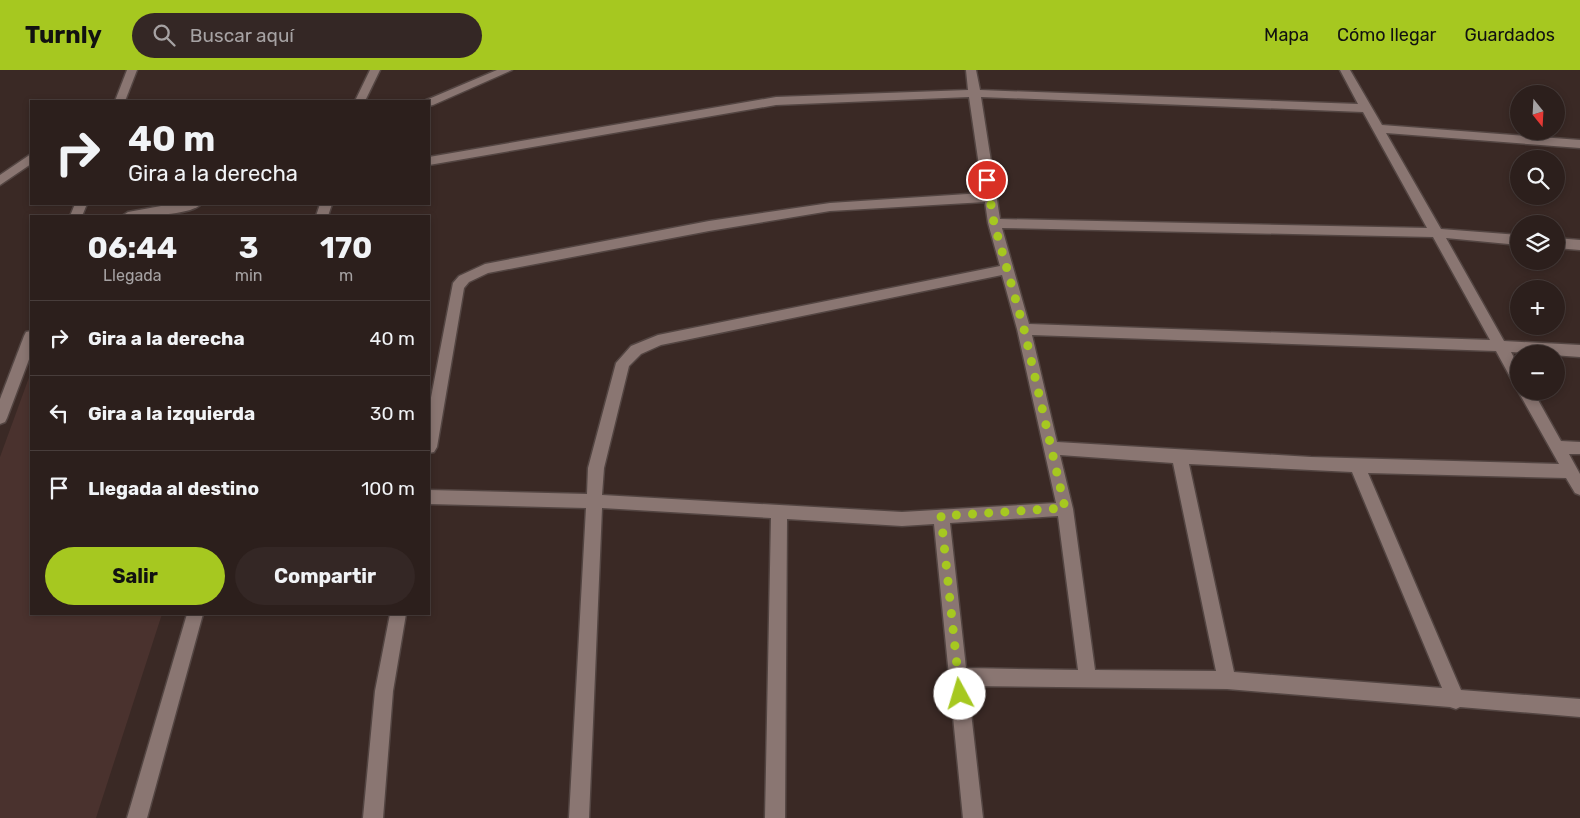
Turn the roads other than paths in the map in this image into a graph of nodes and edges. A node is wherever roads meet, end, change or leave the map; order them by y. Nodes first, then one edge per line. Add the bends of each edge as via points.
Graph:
1 (132, 70) edge
2 (375, 70) edge
3 (507, 70) edge
4 (972, 70) edge
5 (1344, 70) edge
6 (125, 89) junction
7 (974, 93) junction
8 (109, 100) edge
9 (120, 100) edge
10 (360, 100) edge
11 (430, 102) edge
12 (1366, 108) junction
13 (1378, 129) junction
14 (1580, 144) edge
15 (30, 159) edge
16 (430, 161) edge
17 (0, 181) edge
18 (990, 197) junction
19 (189, 205) edge
20 (134, 215) edge
21 (994, 223) junction
22 (1436, 233) junction
23 (1510, 239) edge
24 (1565, 243) edge
25 (1580, 244) edge
26 (1007, 269) junction
27 (1024, 329) junction
28 (30, 339) edge
29 (1500, 346) junction
30 (1580, 351) edge
31 (1510, 364) edge
32 (1530, 400) edge
33 (0, 418) edge
34 (430, 441) edge
35 (1557, 447) junction
36 (1052, 448) junction
37 (1580, 448) edge
38 (1180, 459) junction
39 (1358, 468) junction
40 (1570, 471) junction
41 (1580, 488) edge
42 (430, 497) edge
43 (595, 501) junction
44 (1065, 508) junction
45 (779, 511) junction
46 (941, 516) junction
47 (195, 615) edge
48 (398, 615) edge
49 (958, 677) junction
50 (1088, 679) junction
51 (1228, 680) junction
52 (1456, 700) junction
53 (1580, 708) edge
54 (137, 818) edge
55 (373, 818) edge
56 (579, 818) edge
57 (775, 818) edge
58 (973, 818) edge

1 - 6 street
2 - 10 street
3 - 11 street
4 - 7 street
5 - 12 street
6 - 8 street
6 - 9 street
7 - 12 street
7 - 16 street via 776,101
7 - 18 street
12 - 13 street
13 - 14 street
13 - 22 street
15 - 17 street
18 - 21 street
18 - 34 street via 830,206 485,269 464,279 458,287
19 - 20 street
21 - 22 street
21 - 26 street
22 - 23 street
22 - 29 street
24 - 25 street
26 - 27 street
26 - 43 street via 658,340 636,350 623,363 596,468
27 - 29 street
27 - 36 street
28 - 33 street
29 - 30 street
29 - 31 street
32 - 35 street
35 - 37 street
35 - 40 street
36 - 38 street
36 - 44 street
38 - 39 street
38 - 51 street
39 - 40 street
39 - 52 street
40 - 41 street
42 - 43 street
43 - 45 street
43 - 56 street
44 - 46 street
44 - 50 street
45 - 46 street via 902,519
45 - 57 street
46 - 49 street
47 - 54 street
48 - 55 street via 384,691
49 - 50 street
49 - 58 street
50 - 51 street
51 - 52 street
52 - 53 street

